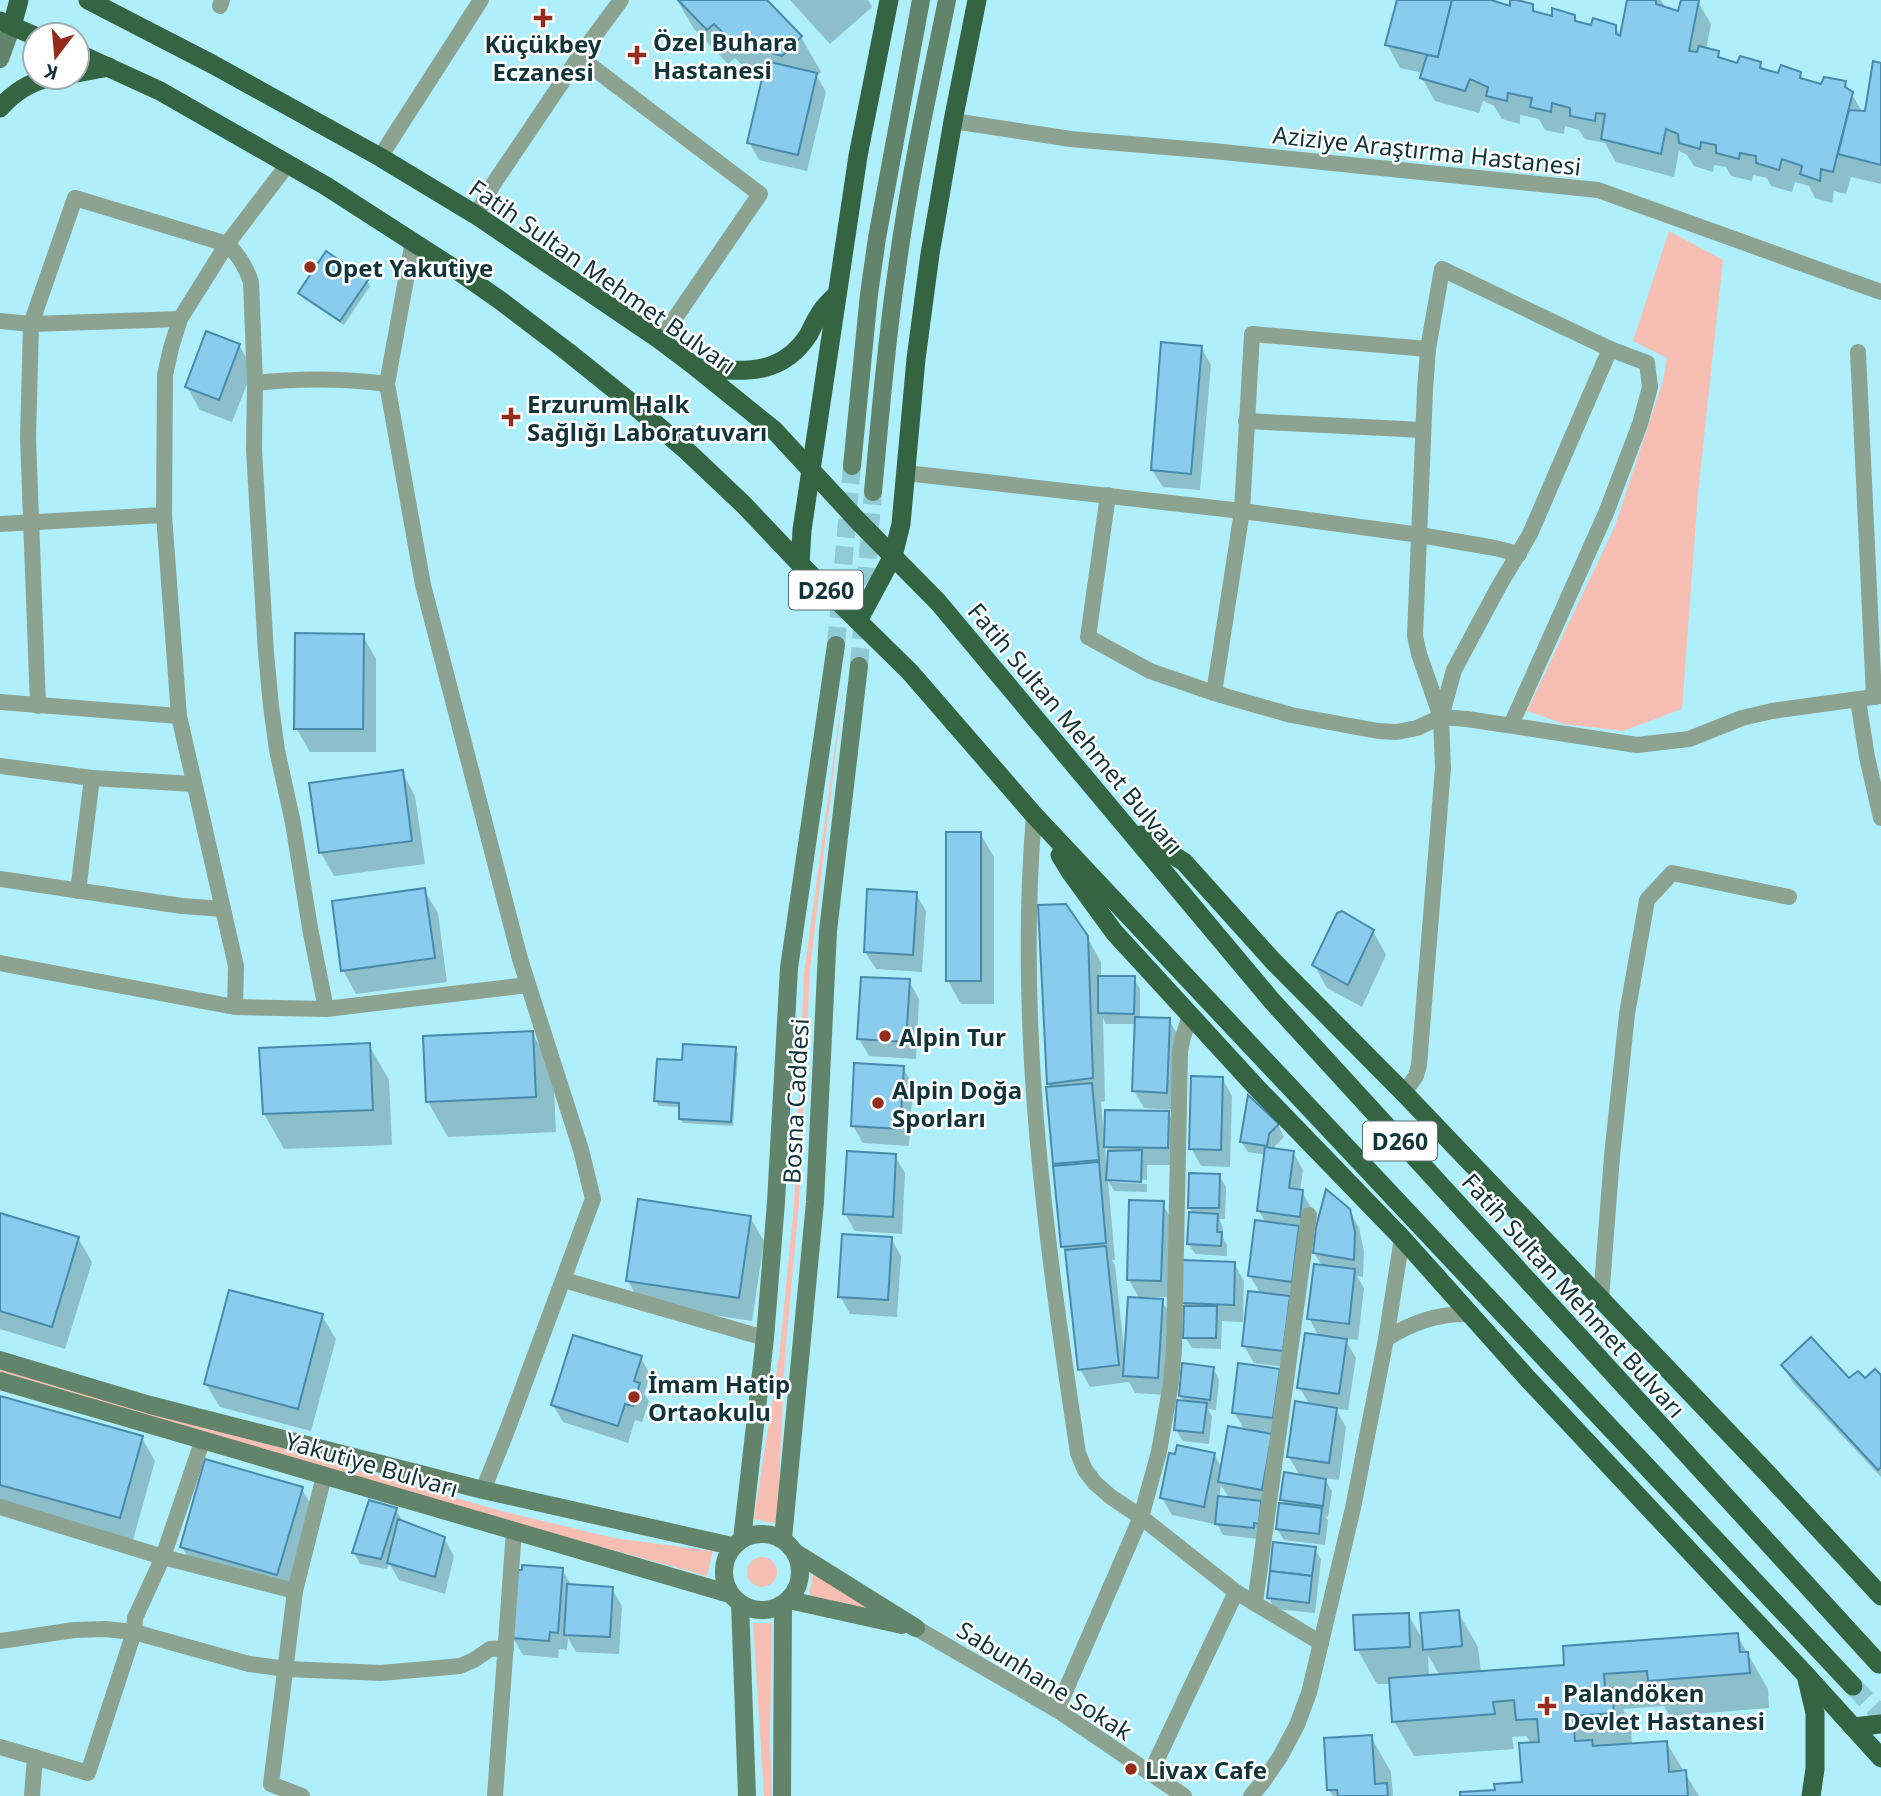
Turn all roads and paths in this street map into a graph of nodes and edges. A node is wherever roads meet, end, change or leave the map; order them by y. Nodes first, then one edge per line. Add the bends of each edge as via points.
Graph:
1 (19, 0) edge
2 (88, 0) edge
3 (115, 0) edge
4 (481, 0) edge
5 (621, 0) edge
6 (889, 0) edge
7 (921, 0) edge
8 (947, 0) edge
9 (977, 0) edge
10 (127, 20) junction
11 (6, 24) edge
12 (579, 57) junction
13 (0, 59) edge
14 (91, 59) edge
15 (110, 67) junction
16 (91, 70) edge
17 (21, 89) edge
18 (0, 108) edge
19 (953, 121) junction
20 (380, 157) junction
21 (288, 163) junction
22 (476, 215) junction
23 (413, 241) junction
24 (227, 244) junction
25 (1881, 292) edge
26 (836, 295) junction
27 (180, 319) junction
28 (0, 321) edge
29 (31, 324) junction
30 (660, 341) junction
31 (1428, 349) junction
32 (1610, 349) junction
33 (1858, 352) dead end
34 (698, 368) junction
35 (255, 383) junction
36 (387, 384) junction
37 (1246, 421) junction
38 (1423, 430) junction
39 (852, 466) tunnel mouth
40 (812, 470) junction
41 (906, 473) junction
42 (873, 492) tunnel mouth
43 (1108, 495) junction
44 (1242, 511) junction
45 (164, 515) junction
46 (31, 523) junction
47 (0, 524) edge
48 (1420, 535) junction
49 (1519, 554) junction
50 (893, 556) junction
51 (800, 564) junction
52 (858, 621) junction
53 (836, 645) tunnel mouth
54 (859, 666) tunnel mouth
55 (1214, 693) junction
56 (1871, 698) edge
57 (0, 702) edge
58 (38, 706) junction
59 (179, 716) junction
60 (1441, 718) junction
61 (1511, 725) junction
62 (0, 766) edge
63 (92, 778) junction
64 (194, 784) junction
65 (1881, 818) edge
66 (1038, 819) junction
67 (1128, 827) junction
68 (0, 879) edge
69 (78, 891) junction
70 (1789, 897) dead end
71 (223, 909) junction
72 (0, 963) edge
73 (528, 985) junction
74 (235, 1006) junction
75 (326, 1009) junction
76 (1190, 1015) junction
77 (1404, 1093) junction
78 (1309, 1215) dead end
79 (1402, 1238) junction
80 (564, 1280) junction
81 (1601, 1299) junction
82 (1470, 1314) junction
83 (765, 1338) junction
84 (1386, 1339) junction
85 (0, 1360) edge
86 (0, 1381) edge
87 (202, 1442) junction
88 (324, 1476) junction
89 (483, 1490) junction
90 (0, 1507) edge
91 (1142, 1517) junction
92 (514, 1530) junction
93 (783, 1539) junction
94 (737, 1543) junction
95 (796, 1553) junction
96 (163, 1557) junction
97 (295, 1591) junction
98 (1236, 1592) junction
99 (1881, 1596) edge
100 (735, 1599) junction
101 (786, 1602) junction
102 (1255, 1603) junction
103 (916, 1628) junction
104 (134, 1632) junction
105 (0, 1641) edge
106 (1321, 1643) junction
107 (506, 1648) junction
108 (1879, 1664) dead end
109 (286, 1669) junction
110 (1806, 1675) junction
111 (1853, 1686) tunnel mouth
112 (1057, 1710) junction
113 (1881, 1724) edge
114 (1853, 1727) junction
115 (0, 1747) edge
116 (35, 1757) junction
117 (1881, 1758) edge
118 (1150, 1773) junction
119 (32, 1796) edge
120 (302, 1796) edge
121 (495, 1796) edge
122 (747, 1796) edge
123 (782, 1796) edge
124 (1184, 1796) edge
125 (1251, 1796) edge
126 (1811, 1796) edge

1 - 11 highway
2 - 10 highway, Fatih Sultan Mehmet Bulvarı / D260
3 - 10 street
4 - 20 street
5 - 12 street
6 - 26 highway
7 - 39 main road via 875,249
8 - 42 main road via 897,267
9 - 19 highway
10 - 20 highway, Fatih Sultan Mehmet Bulvarı / D260
11 - 13 main road
12 - 22 street
12 - 30 street via 760,194
14 - 15 highway, D260
15 - 16 highway
15 - 21 highway, D260
17 - 18 highway
19 - 25 street, Aziziye Araştırma Hastanesi via 1071,139 1598,190
19 - 41 highway via 922,315
20 - 22 highway, Fatih Sultan Mehmet Bulvarı / D260
21 - 23 highway, D260
21 - 24 street
22 - 30 highway, Fatih Sultan Mehmet Bulvarı / D260
23 - 36 street
23 - 51 highway, D260 via 500,300 629,401 744,505
24 - 27 street
24 - 29 street via 75,198
24 - 35 street via 246,267 251,282
26 - 34 highway via 795,352 780,362 744,371
26 - 40 highway
27 - 29 street
27 - 45 street via 165,375
28 - 29 street
29 - 46 street
30 - 34 highway, Fatih Sultan Mehmet Bulvarı / D260
31 - 32 street via 1443,269
31 - 37 street via 1252,334
31 - 38 street
32 - 49 street
32 - 61 street via 1647,363 1650,387 1606,513
33 - 56 street
34 - 40 highway, Fatih Sultan Mehmet Bulvarı / D260 via 774,430
35 - 36 street via 327,378
35 - 75 street via 254,450 271,706
36 - 73 street via 423,585
37 - 38 street
37 - 44 street
38 - 48 street
40 - 50 highway, Fatih Sultan Mehmet Bulvarı / D260
40 - 51 highway
41 - 43 street
41 - 50 highway
43 - 44 street
43 - 55 street via 1088,637 1150,671
44 - 48 street
44 - 55 street
45 - 46 street
45 - 59 street
46 - 47 street
46 - 58 street
48 - 49 street
48 - 60 street via 1415,636
49 - 60 street via 1454,670
50 - 52 highway
50 - 67 highway, Fatih Sultan Mehmet Bulvarı / D260 via 947,612
51 - 52 highway, D260
52 - 66 highway, D260 via 910,672
53 - 83 main road via 789,968
54 - 93 main road, Bosna Caddesi via 828,932 815,1202
55 - 60 street via 1292,715 1378,731 1417,728
56 - 61 street via 1772,711 1689,739 1637,745
56 - 65 street via 1867,757
57 - 58 street
58 - 59 street
59 - 64 street
60 - 61 street
60 - 77 street via 1443,768 1419,1065
62 - 63 street
63 - 64 street
63 - 69 street
64 - 71 street
66 - 76 highway via 1114,932
66 - 91 street via 1030,864 1029,1018 1034,1105 1078,1453 1096,1483
66 - 111 highway, D260
67 - 77 highway via 1184,862 1273,961
67 - 108 highway, Fatih Sultan Mehmet Bulvarı / D260 via 1272,1001
68 - 69 street
69 - 71 street
70 - 81 street via 1672,873 1647,900 1627,1014
71 - 74 street via 236,966
72 - 74 street
73 - 75 street
73 - 80 street via 593,1199
74 - 75 street
76 - 79 highway
76 - 91 street via 1180,1051 1170,1394
77 - 81 highway
78 - 102 street
79 - 82 highway
79 - 84 street
80 - 83 street
80 - 89 street
81 - 99 highway
82 - 84 street via 1430,1318
82 - 110 highway
83 - 94 main road
84 - 106 street
85 - 89 main road, Yakutiye Bulvarı via 150,1405
86 - 87 main road, Yakutiye Bulvarı
87 - 88 main road, Yakutiye Bulvarı
87 - 96 street
88 - 92 main road, Yakutiye Bulvarı
88 - 97 street
89 - 94 main road, Yakutiye Bulvarı
90 - 96 street
91 - 98 street
91 - 112 street
92 - 100 main road, Yakutiye Bulvarı
92 - 107 street
93 - 94 main road via 763,1533
93 - 95 main road
94 - 100 main road via 723,1570
95 - 101 main road via 800,1578
95 - 103 main road
96 - 97 street
96 - 104 street via 135,1618
97 - 109 street
98 - 102 street
98 - 118 street
100 - 101 main road via 762,1610
100 - 122 main road
101 - 103 main road
101 - 123 main road
102 - 106 street
103 - 112 street, Sabunhane Sokak
104 - 105 street via 74,1630
104 - 109 street via 249,1664
104 - 116 street via 88,1773
106 - 125 street via 1297,1725
107 - 109 street via 490,1649 460,1666 381,1673
107 - 121 street
109 - 120 street via 271,1784
110 - 114 highway
110 - 126 highway via 1815,1713
112 - 118 street, Sabunhane Sokak
113 - 114 highway
114 - 117 highway
115 - 116 street
116 - 119 street
118 - 124 street, Sabunhane Sokak

